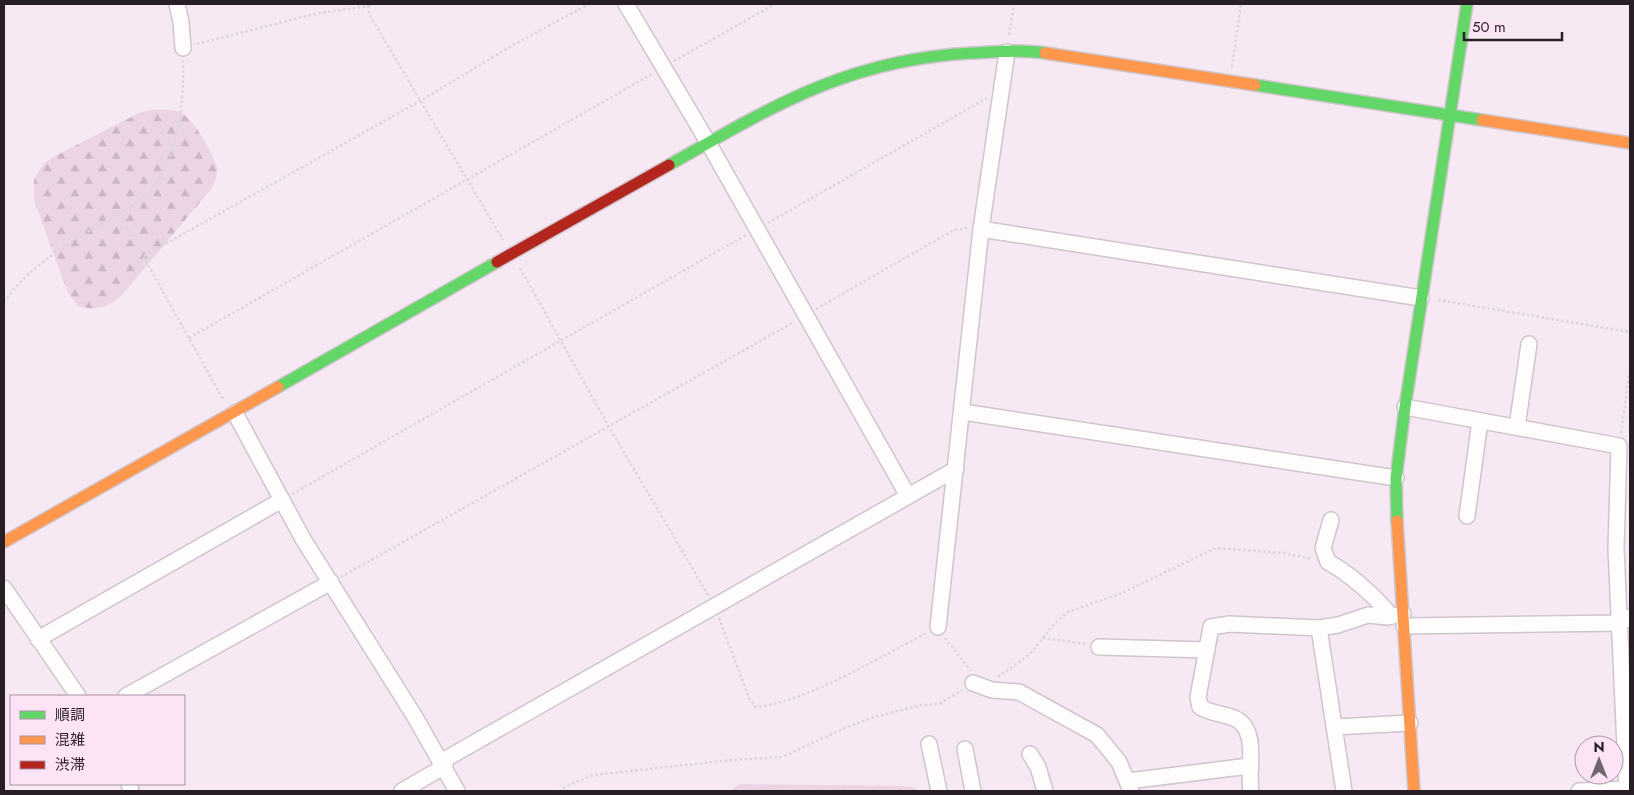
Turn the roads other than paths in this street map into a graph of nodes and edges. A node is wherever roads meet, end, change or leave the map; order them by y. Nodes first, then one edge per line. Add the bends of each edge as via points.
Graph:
1 (177, 4) edge
2 (626, 4) edge
3 (1467, 4) edge
4 (183, 48) road end
5 (1007, 52) junction
6 (1450, 116) junction
7 (1630, 142) edge
8 (709, 144) junction
9 (981, 229) junction
10 (1422, 298) junction
11 (1529, 344) dead end
12 (1405, 407) junction
13 (963, 412) junction
14 (235, 414) junction
15 (1480, 420) junction
16 (1517, 428) junction
17 (956, 469) junction
18 (1396, 478) junction
19 (908, 496) junction
20 (282, 500) junction
21 (1467, 516) dead end
22 (1331, 520) dead end
23 (4, 542) edge
24 (331, 582) junction
25 (4, 588) edge
26 (1400, 618) junction
27 (1625, 620) edge
28 (938, 628) road end
29 (1319, 628) junction
30 (38, 639) junction
31 (1099, 647) dead end
32 (1207, 650) junction
33 (977, 685) road end
34 (77, 695) edge
35 (128, 695) edge
36 (1410, 723) junction
37 (1334, 726) junction
38 (929, 744) dead end
39 (965, 749) dead end
40 (1030, 754) dead end
41 (443, 763) junction
42 (1249, 766) junction
43 (1129, 786) edge
44 (1627, 790) edge
45 (402, 791) edge
46 (458, 791) edge
47 (939, 791) edge
48 (973, 791) edge
49 (1045, 791) edge
50 (1251, 791) edge
51 (1344, 791) edge
52 (1414, 791) edge
53 (1579, 791) edge

1 - 4 street
2 - 8 street
3 - 6 street
5 - 6 street via 1067,56
5 - 8 street via 893,62 858,72 790,98
5 - 9 street
6 - 7 street
6 - 10 street
8 - 14 street
8 - 19 street
9 - 10 street
9 - 13 street
10 - 12 street
11 - 16 street
12 - 15 street
12 - 18 street
13 - 17 street
13 - 18 street
14 - 20 street
14 - 23 street
15 - 16 street
15 - 21 street
16 - 27 street via 1619,446 1616,549
17 - 19 street
17 - 28 street
18 - 26 street
19 - 41 street
20 - 24 street
20 - 30 street
22 - 26 street via 1324,548 1328,562
24 - 35 street
24 - 41 street
25 - 30 street
26 - 27 street
26 - 29 street via 1368,615
26 - 36 street
27 - 44 street
29 - 32 street via 1230,624 1211,628
29 - 37 street
30 - 34 street
31 - 32 street
32 - 42 street via 1198,697 1200,707 1243,723 1248,733
33 - 43 street via 1019,692 1097,735 1119,762
36 - 37 street
36 - 52 street
37 - 51 street
38 - 47 street
39 - 48 street
40 - 49 street via 1038,767
41 - 45 street
41 - 46 street
42 - 43 street
42 - 50 street
44 - 53 street

